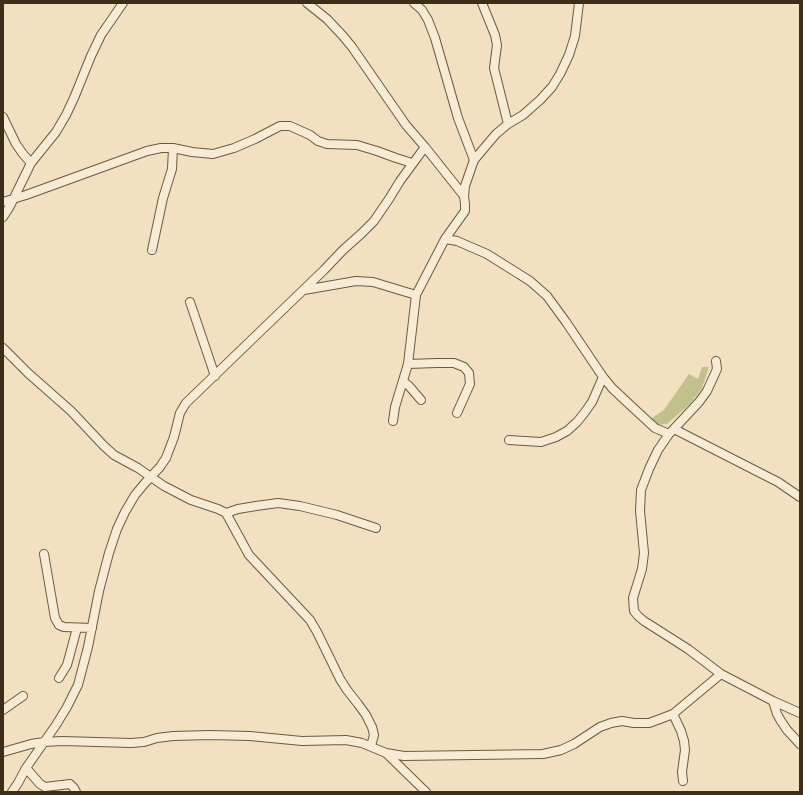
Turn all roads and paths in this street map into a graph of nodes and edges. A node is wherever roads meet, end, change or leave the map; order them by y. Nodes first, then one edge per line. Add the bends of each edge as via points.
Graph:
1 (123, 3) edge
2 (307, 3) edge
3 (414, 3) edge
4 (482, 3) edge
5 (579, 3) edge
6 (3, 117) edge
7 (508, 124) junction
8 (425, 147) junction
9 (172, 148) junction
10 (474, 160) junction
11 (31, 163) junction
12 (412, 163) junction
13 (464, 196) junction
14 (13, 199) junction
15 (3, 202) edge
16 (3, 217) edge
17 (445, 239) junction
18 (152, 250) dead end
19 (303, 291) junction
20 (416, 295) junction
21 (190, 302) dead end
22 (3, 348) edge
23 (716, 361) dead end
24 (408, 364) junction
25 (215, 376) junction
26 (603, 377) junction
27 (403, 380) junction
28 (421, 400) dead end
29 (457, 413) dead end
30 (393, 422) dead end
31 (672, 432) junction
32 (509, 440) dead end
33 (151, 476) junction
34 (800, 497) edge
35 (226, 513) junction
36 (376, 528) dead end
37 (44, 554) dead end
38 (77, 628) junction
39 (92, 628) junction
40 (721, 674) junction
41 (59, 678) dead end
42 (23, 696) dead end
43 (773, 701) junction
44 (3, 710) edge
45 (800, 713) edge
46 (673, 714) junction
47 (44, 742) junction
48 (800, 744) edge
49 (371, 746) junction
50 (3, 752) edge
51 (386, 753) junction
52 (26, 768) junction
53 (683, 781) dead end
54 (12, 792) edge
55 (76, 792) edge
56 (426, 792) edge

1 - 11 street via 91,56 66,115
2 - 8 street via 327,19 352,47 406,125
3 - 10 street via 422,10 435,38 458,118
4 - 7 street via 495,35 497,45 494,68
5 - 7 street via 575,36 560,74 540,100
6 - 11 street via 16,144
7 - 10 street
8 - 12 street
8 - 13 street
9 - 12 street via 212,154 234,148 280,126 290,126 327,144 357,145
9 - 14 street via 147,150
9 - 18 street via 172,169
10 - 13 street
11 - 14 street
12 - 19 street via 374,221
13 - 17 street via 465,211
14 - 15 street
14 - 16 street
17 - 20 street
17 - 26 street via 457,241 487,254 530,281 547,296
19 - 20 street via 356,281 373,282
19 - 25 street
20 - 24 street
21 - 25 street
22 - 33 street via 114,455
23 - 31 street via 717,369 707,391
24 - 27 street
24 - 29 street via 443,363 464,367 469,373 470,384
25 - 33 street via 186,403 180,413 166,458
26 - 31 street via 655,428
26 - 32 street via 585,412 567,431 540,442
27 - 28 street
27 - 30 street
31 - 34 street via 778,482
31 - 40 street via 658,450 641,490 644,553 633,598 634,611 644,621
33 - 35 street via 191,500
33 - 39 street via 135,495 117,529 99,591
35 - 36 street via 278,503 337,515
35 - 49 street via 249,555 310,620 340,679 372,727 374,736
37 - 38 street via 55,618 59,625
38 - 39 street
38 - 41 street via 70,654
39 - 47 street via 78,685
40 - 43 street
40 - 46 street
42 - 44 street
43 - 45 street
43 - 48 street via 781,721
46 - 51 street via 649,723 611,723 574,744 542,754 404,756
46 - 53 street via 684,741
47 - 49 street via 131,743 173,736 210,735 302,741 346,740
47 - 50 street
47 - 52 street
49 - 51 street
51 - 56 street
52 - 54 street
52 - 55 street via 45,787 70,784

